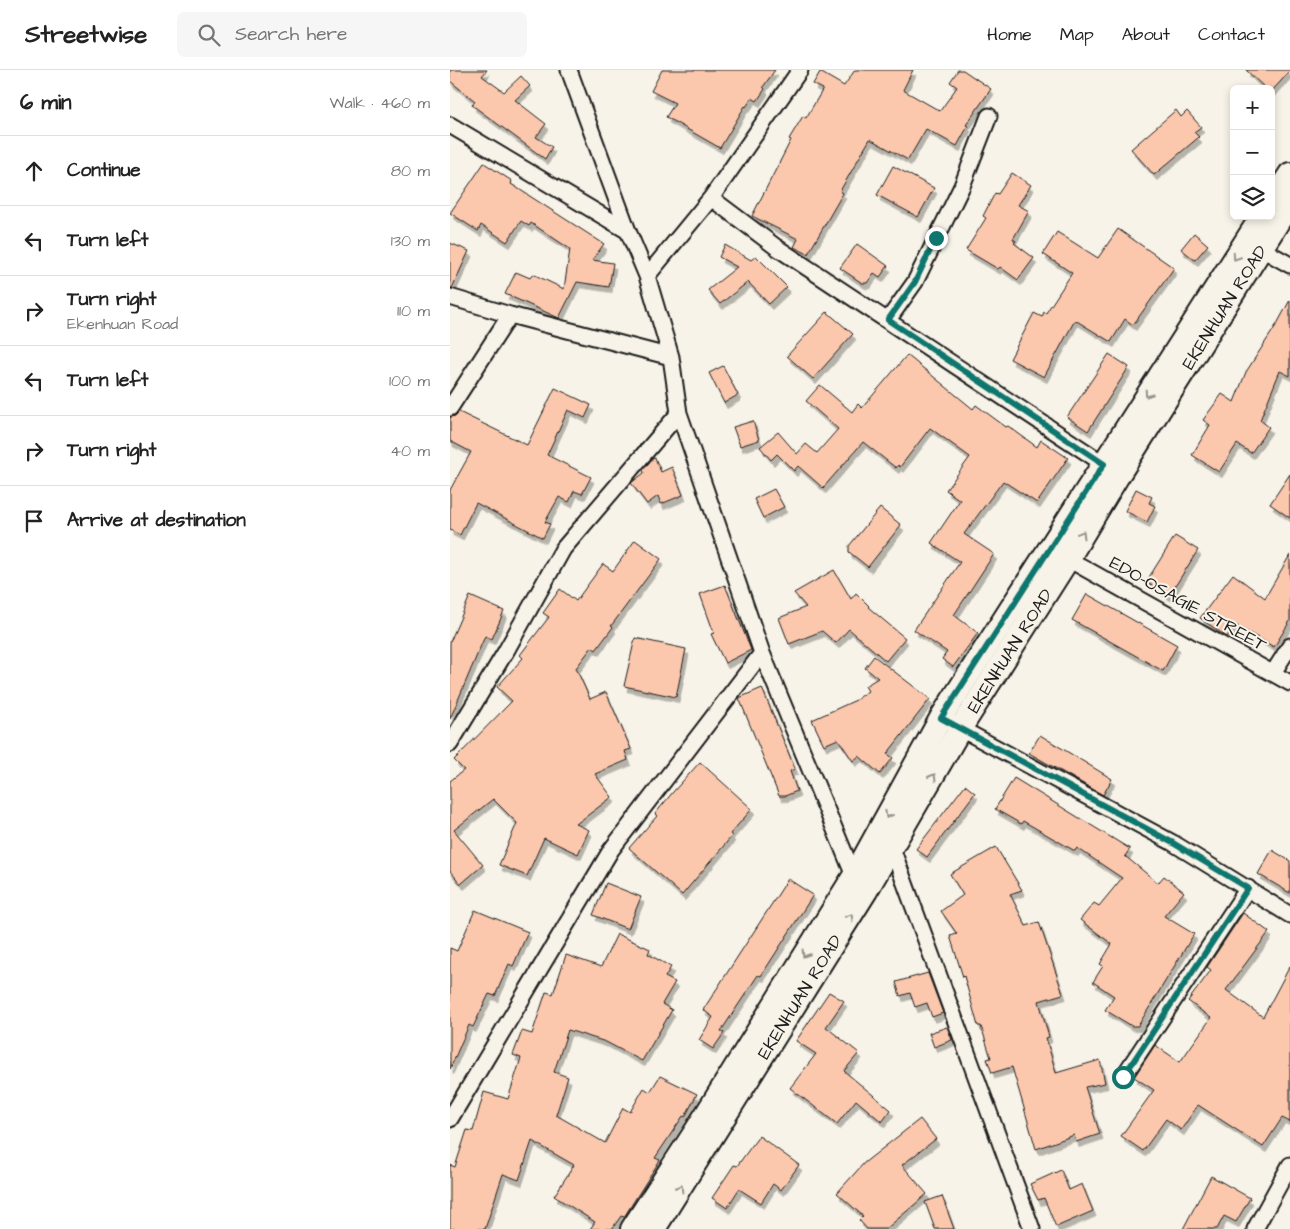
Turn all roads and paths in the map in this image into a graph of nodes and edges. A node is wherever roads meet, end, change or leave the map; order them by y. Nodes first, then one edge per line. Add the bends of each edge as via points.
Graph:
1 (569, 70) edge
2 (800, 70) edge
3 (989, 116) dead end
4 (450, 125) edge
5 (1290, 174) edge
6 (1275, 197) edge
7 (711, 198) junction
8 (1290, 203) edge
9 (1259, 220) edge
10 (628, 231) junction
11 (1260, 248) junction
12 (1290, 265) edge
13 (647, 276) junction
14 (450, 297) edge
15 (510, 315) junction
16 (888, 320) junction
17 (672, 357) junction
18 (450, 408) edge
19 (679, 413) junction
20 (1104, 464) junction
21 (1068, 558) junction
22 (1290, 646) edge
23 (762, 653) junction
24 (1273, 673) junction
25 (1290, 683) edge
26 (951, 724) junction
27 (450, 744) edge
28 (892, 848) junction
29 (854, 876) junction
30 (1248, 888) junction
31 (1290, 915) edge
32 (1123, 1077) dead end
33 (450, 1120) edge
34 (1290, 1165) edge
35 (632, 1229) edge
36 (654, 1229) edge
37 (1032, 1229) edge
38 (1255, 1229) edge

1 - 10 street
2 - 7 street
3 - 16 street via 962,186 915,282
4 - 10 street
5 - 6 main road
7 - 13 street
7 - 16 street via 776,247
8 - 11 main road, EKENHUAN ROAD
9 -> 20 main road, EKENHUAN ROAD
10 - 13 street
11 - 12 street
21 -> 11 main road, EKENHUAN ROAD
13 - 17 street
14 - 15 street
15 - 17 street
15 - 18 street
16 - 20 street
17 - 19 street
19 - 23 street
19 - 27 street via 564,549
20 - 26 main road, EKENHUAN ROAD
21 - 24 street, EDO-OSAGIE STREET
21 - 26 main road, EKENHUAN ROAD
22 - 24 street
23 - 29 street
23 - 33 street via 611,850
24 - 25 street, EDO-OSAGIE STREET
28 -> 26 main road, EKENHUAN ROAD
26 -> 29 main road, EKENHUAN ROAD
26 - 30 street via 1173,843
36 -> 28 main road, EKENHUAN ROAD
28 - 37 street
29 -> 35 main road, EKENHUAN ROAD
30 - 31 street
30 - 32 street
34 - 38 street

